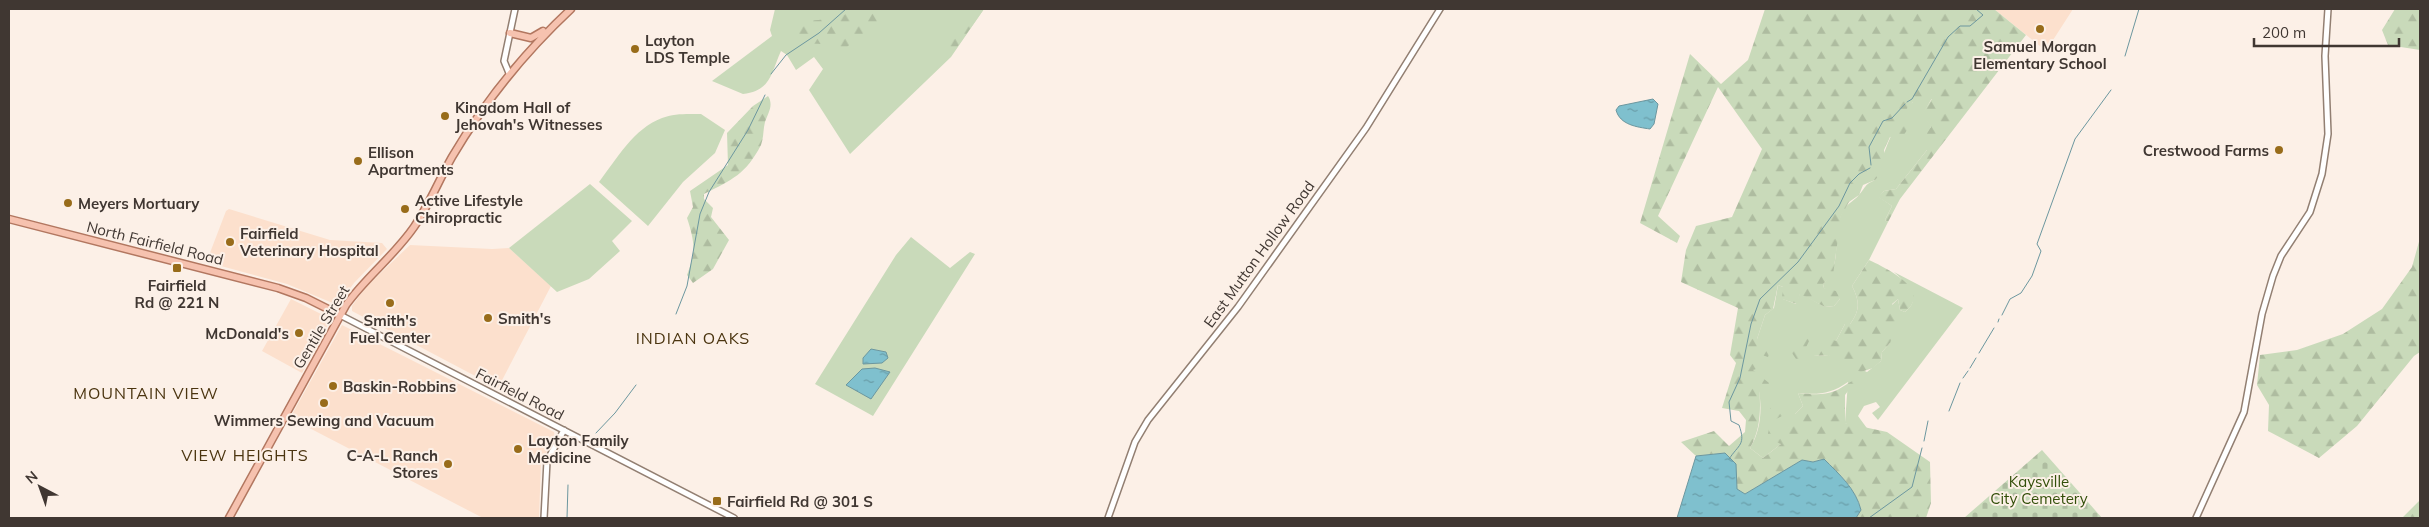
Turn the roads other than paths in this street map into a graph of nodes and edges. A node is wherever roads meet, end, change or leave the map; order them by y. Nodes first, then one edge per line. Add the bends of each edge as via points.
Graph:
1 (515, 9) edge
2 (1440, 9) edge
3 (2328, 9) edge
4 (569, 10) edge
5 (510, 33) junction
6 (509, 73) junction
7 (9, 219) edge
8 (322, 306) joint
9 (340, 315) junction
10 (564, 430) junction
11 (230, 518) edge
12 (544, 518) edge
13 (734, 518) edge
14 (1108, 518) edge
15 (2196, 518) edge

1 - 5 street
2 - 14 street, East Mutton Hollow Road via 1361,135 1238,307 1148,420 1135,442
3 - 15 street via 2325,56 2328,134 2322,174 2310,212 2272,276 2244,412
4 - 5 main road via 534,37
4 - 6 main road, Gentile Street
5 - 6 street via 504,61
6 - 9 main road, Gentile Street via 466,135 415,226 359,287
7 - 8 main road, North Fairfield Road via 273,286
8 - 9 main road, Fairfield Road
9 - 10 street, Fairfield Road
9 - 11 main road, Gentile Street
10 - 12 street via 547,461
10 - 13 street, Fairfield Road

